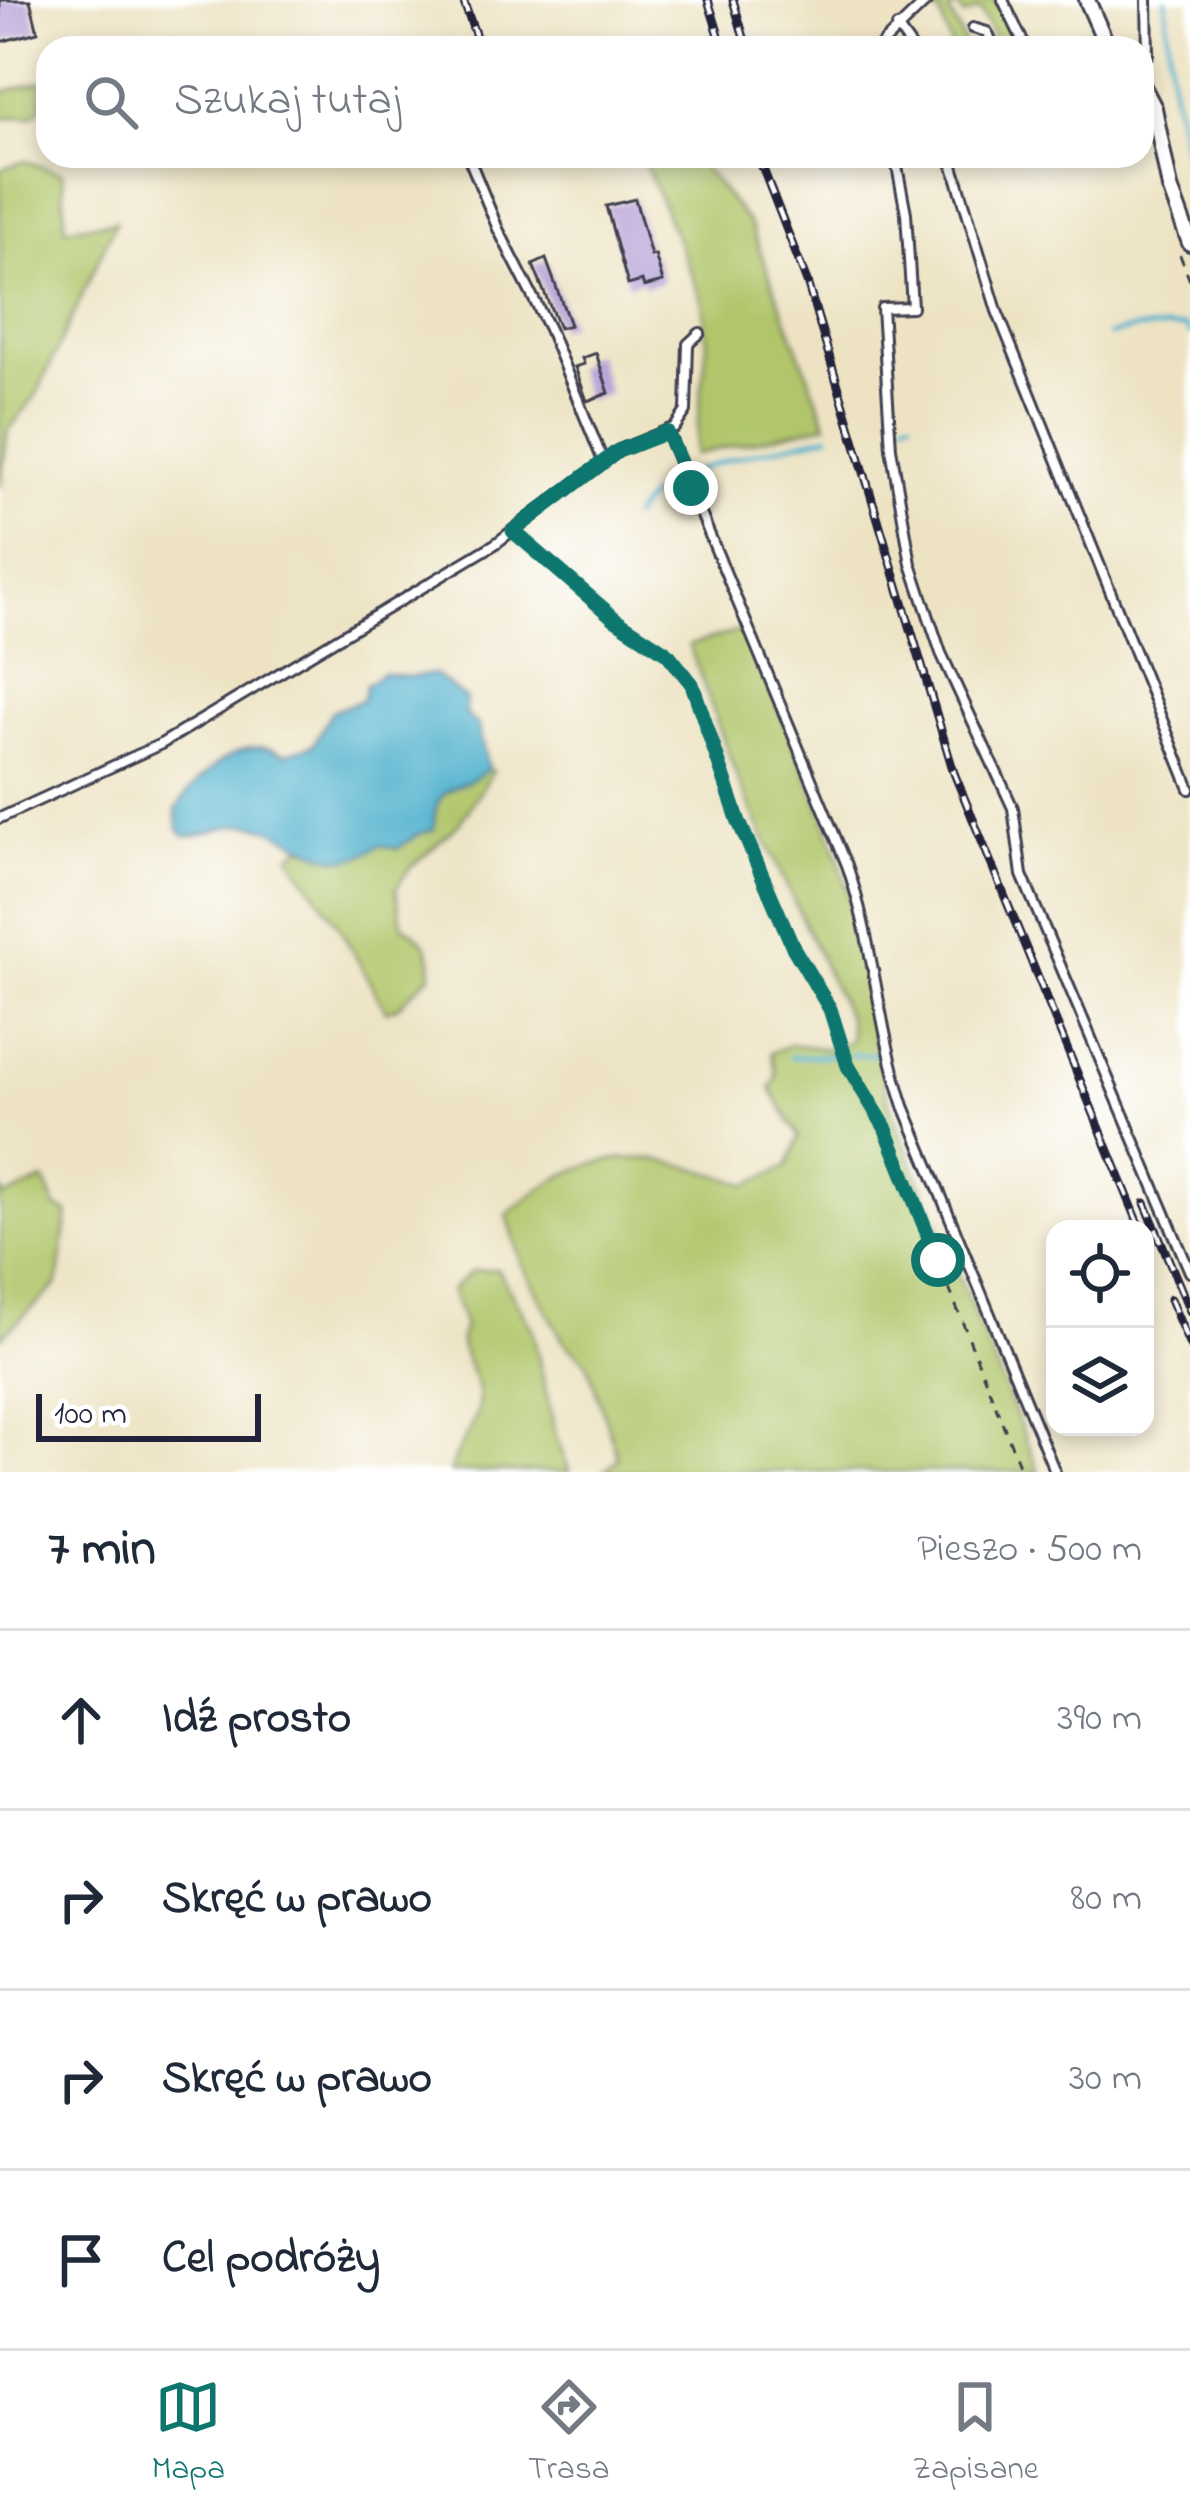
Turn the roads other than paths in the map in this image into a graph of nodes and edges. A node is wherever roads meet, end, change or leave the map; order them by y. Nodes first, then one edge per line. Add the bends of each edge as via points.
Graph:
1 (928, 0) edge
2 (1003, 0) edge
3 (1087, 0) edge
4 (1148, 0) edge
5 (897, 27) junction
6 (973, 28) dead end
7 (889, 36) edge
8 (903, 36) edge
9 (989, 36) edge
10 (1020, 36) edge
11 (1103, 36) edge
12 (1148, 36) edge
13 (1154, 108) edge
14 (473, 168) edge
15 (897, 168) edge
16 (954, 168) edge
17 (1190, 243) edge
18 (700, 333) dead end
19 (667, 432) junction
20 (603, 461) junction
21 (1190, 789) edge
22 (0, 818) edge
23 (1190, 1272) edge
24 (1055, 1472) edge

1 - 5 lane
2 - 10 lane
3 - 11 street
4 - 12 lane
5 - 7 lane
5 - 8 lane
6 - 9 lane
13 - 17 street
14 - 20 lane
15 - 23 lane via 912,307 882,308 891,448 911,564 941,653 1013,808 1022,874
16 - 21 lane via 997,310
18 - 19 lane via 686,355 686,412
19 - 20 lane
19 - 24 lane via 847,865 904,1106
20 - 22 lane via 384,614 160,744

